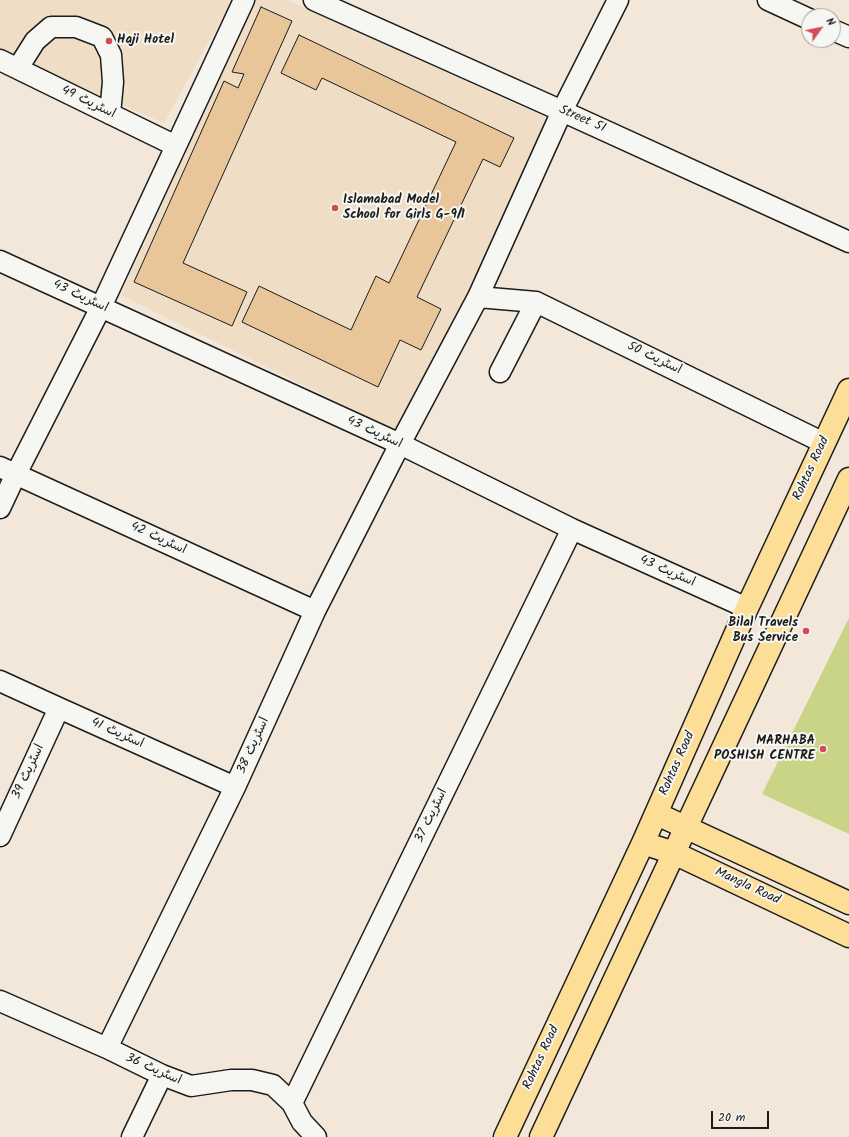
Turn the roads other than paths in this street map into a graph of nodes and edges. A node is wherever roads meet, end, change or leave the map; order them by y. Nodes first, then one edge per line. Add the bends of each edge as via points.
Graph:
1 (244, 0) edge
2 (314, 0) edge
3 (618, 0) edge
4 (768, 0) edge
5 (801, 15) edge
6 (0, 60) edge
7 (18, 68) junction
8 (562, 111) junction
9 (110, 114) junction
10 (176, 146) junction
11 (849, 242) edge
12 (0, 261) edge
13 (478, 298) junction
14 (536, 302) junction
15 (102, 307) junction
16 (500, 372) dead end
17 (849, 390) edge
18 (824, 443) junction
19 (400, 444) junction
20 (8, 471) edge
21 (849, 479) edge
22 (0, 508) edge
23 (572, 529) junction
24 (747, 608) junction
25 (315, 611) junction
26 (0, 681) edge
27 (59, 708) junction
28 (235, 787) junction
29 (657, 814) junction
30 (686, 827) junction
31 (0, 836) edge
32 (644, 843) junction
33 (674, 853) junction
34 (849, 902) edge
35 (849, 936) edge
36 (0, 1001) edge
37 (107, 1048) junction
38 (162, 1076) junction
39 (292, 1103) junction
40 (132, 1137) edge
41 (316, 1137) edge
42 (505, 1137) edge
43 (541, 1137) edge

1 - 10 street
2 - 8 street, Street 51
3 - 8 street, اسٹریٹ 38
4 - 5 street
6 - 7 street, اسٹریٹ 49
7 - 9 street, اسٹریٹ 49
7 - 9 street via 35,41 51,27 76,27 102,37 110,55 113,82
8 - 11 street, Street 51
8 - 13 street, اسٹریٹ 38
9 - 10 street, اسٹریٹ 49
10 - 15 street
12 - 15 street, اسٹریٹ 43
13 - 14 street, اسٹریٹ 50
13 - 19 street, اسٹریٹ 38
14 - 16 street
14 - 18 street, اسٹریٹ 50
15 - 19 street, اسٹریٹ 43
15 - 20 street
17 - 18 main road, Rohtas Road
18 - 24 main road, Rohtas Road
19 - 23 street, اسٹریٹ 43
19 - 25 street, اسٹریٹ 38
20 - 22 street
20 - 25 street, اسٹریٹ 42
21 - 30 main road
23 - 24 street, اسٹریٹ 43
23 - 39 street, اسٹریٹ 37
24 - 29 main road, Rohtas Road
25 - 28 street, اسٹریٹ 38
26 - 27 street, اسٹریٹ 41
27 - 28 street, اسٹریٹ 41
27 - 31 street, اسٹریٹ 39
28 - 37 street, اسٹریٹ 38
29 - 30 main road
29 - 32 main road, Rohtas Road
30 - 33 main road
30 - 34 main road
32 - 33 main road, Mangla Road
32 - 42 main road, Rohtas Road
33 - 35 main road, Mangla Road
33 - 43 main road
36 - 37 street, اسٹریٹ 36
37 - 38 street, اسٹریٹ 36
38 - 39 street, اسٹریٹ 36 via 191,1086 231,1080 252,1080 273,1085
38 - 40 street
39 - 41 street, اسٹریٹ 36 via 302,1122

